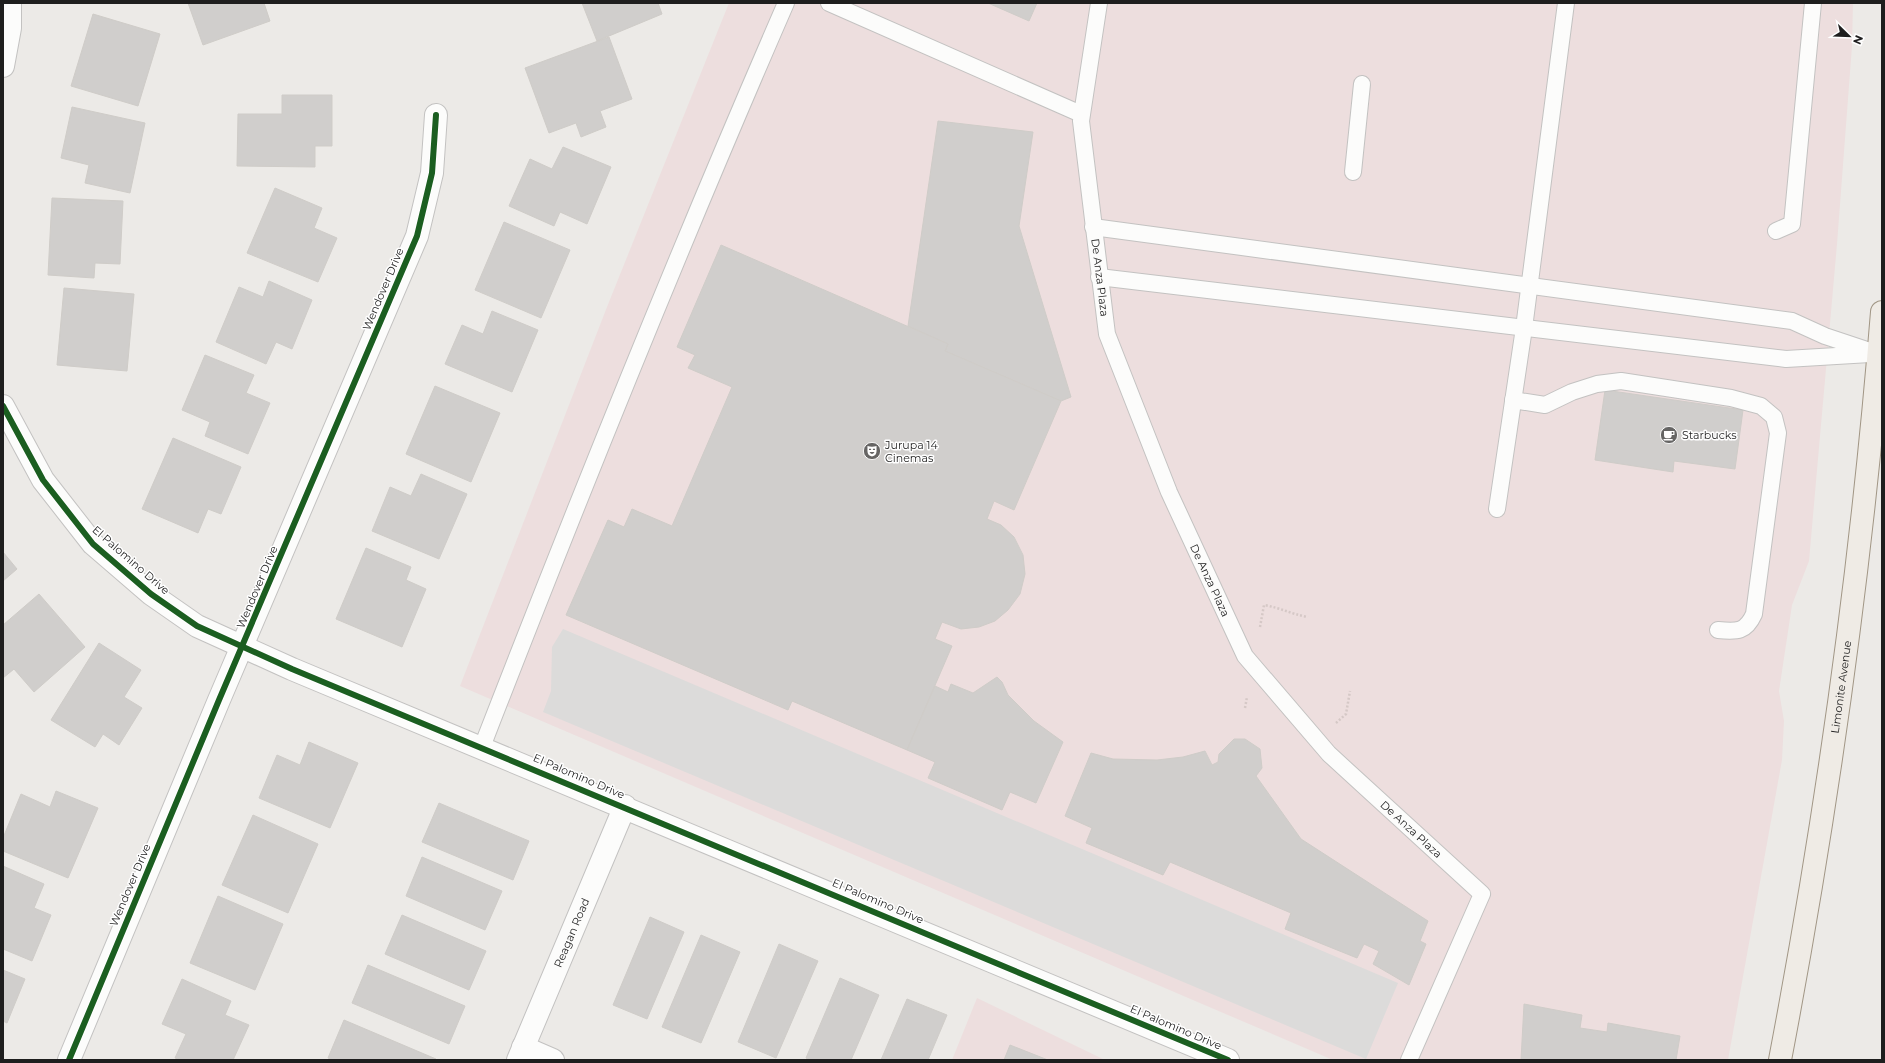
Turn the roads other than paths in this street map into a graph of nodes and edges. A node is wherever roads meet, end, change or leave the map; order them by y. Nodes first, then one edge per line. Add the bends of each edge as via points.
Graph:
1 (10, 3) edge
2 (786, 3) edge
3 (829, 3) edge
4 (1099, 3) edge
5 (1566, 3) edge
6 (1813, 3) edge
7 (3, 66) edge
8 (1362, 84) dead end
9 (1081, 114) junction
10 (436, 115) dead end
11 (1353, 172) dead end
12 (1093, 227) junction
13 (1776, 231) dead end
14 (1099, 277) junction
15 (1530, 285) junction
16 (1882, 312) edge
17 (1524, 328) junction
18 (1880, 354) edge
19 (1513, 400) junction
20 (3, 406) edge
21 (1497, 509) dead end
22 (1718, 630) dead end
23 (242, 646) junction
24 (482, 747) junction
25 (625, 806) junction
26 (520, 1054) edge
27 (68, 1060) edge
28 (553, 1060) edge
29 (1228, 1060) edge
30 (1409, 1060) edge
31 (1780, 1060) edge

1 - 7 street via 10,28
2 - 24 lane via 715,166
3 - 9 lane
4 - 9 lane, De Anza Plaza
5 - 15 lane
6 - 13 lane via 1792,224
8 - 11 lane
9 - 12 lane, De Anza Plaza
10 - 23 street, Wendover Drive via 432,173 417,236
12 - 14 lane, De Anza Plaza
12 - 15 lane
14 - 17 lane
14 - 30 lane, De Anza Plaza via 1107,334 1120,369 1169,492 1245,656 1329,754 1482,894
15 - 17 lane
15 - 18 lane via 1792,321 1825,336
16 - 18 main road, Limonite Avenue
17 - 18 lane via 1786,359
17 - 19 lane
18 - 31 main road, Limonite Avenue via 1843,678
19 - 21 lane
19 - 22 lane via 1545,405 1597,384 1621,381 1731,398 1761,406 1774,417 1778,433 1754,614 1750,624 1737,632
20 - 23 street, El Palomino Drive via 43,480 93,544 151,594 186,618
23 - 24 street, El Palomino Drive
23 - 27 street, Wendover Drive
24 - 25 street, El Palomino Drive
25 - 26 street, Reagan Road
25 - 29 street, El Palomino Drive
26 - 28 street

